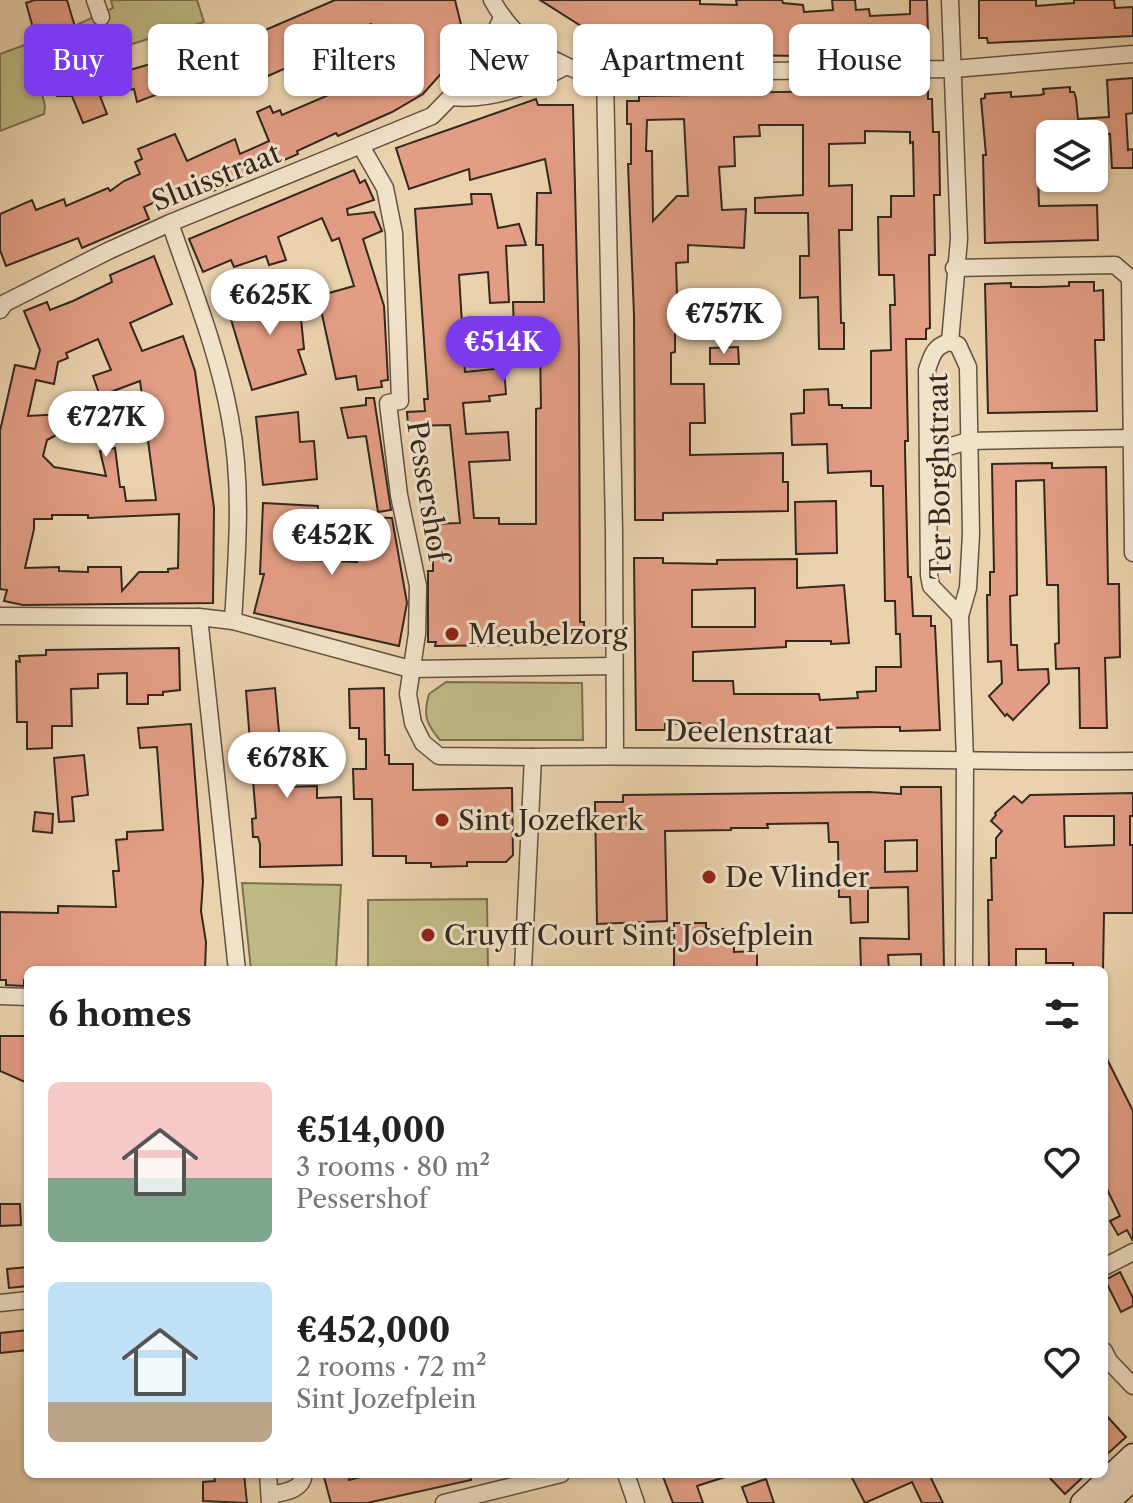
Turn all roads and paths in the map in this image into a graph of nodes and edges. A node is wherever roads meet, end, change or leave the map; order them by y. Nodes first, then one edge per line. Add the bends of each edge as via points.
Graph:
1 (95, 0) edge
2 (492, 0) edge
3 (950, 0) edge
4 (101, 17) dead end
5 (502, 18) junction
6 (1133, 54) edge
7 (566, 66) junction
8 (573, 69) edge
9 (954, 69) junction
10 (773, 72) edge
11 (605, 96) edge
12 (452, 97) junction
13 (361, 146) junction
14 (170, 223) junction
15 (954, 268) junction
16 (0, 310) edge
17 (950, 342) junction
18 (1132, 438) edge
19 (968, 441) junction
20 (928, 453) junction
21 (1133, 456) edge
22 (1133, 553) edge
23 (0, 616) edge
24 (960, 616) junction
25 (199, 617) junction
26 (233, 621) junction
27 (614, 666) junction
28 (410, 669) junction
29 (615, 755) junction
30 (533, 757) junction
31 (965, 761) junction
32 (1133, 761) edge
33 (237, 966) edge
34 (523, 966) edge
35 (964, 966) edge
36 (0, 996) edge
37 (24, 997) edge
38 (1133, 1252) edge
39 (1108, 1265) edge
40 (24, 1300) edge
41 (0, 1303) edge
42 (1108, 1359) edge
43 (1133, 1386) edge
44 (1133, 1455) edge
45 (268, 1478) edge
46 (304, 1478) edge
47 (545, 1478) edge
48 (627, 1478) edge
49 (1133, 1479) edge
50 (270, 1499) edge
51 (444, 1503) edge
52 (636, 1503) edge
53 (1082, 1503) edge
54 (1107, 1503) edge

1 - 4 street
2 - 5 street
3 - 9 street, Ter Borghstraat
5 - 7 street via 539,54
5 - 12 street, Sluisstraat via 475,72
6 - 9 street
7 - 8 street
7 - 12 street via 536,83 475,99
9 - 10 street
9 - 15 street, Ter Borghstraat via 959,239
11 - 27 street
12 - 13 street, Sluisstraat via 432,116
13 - 14 street, Sluisstraat
13 - 28 street, Pessershof via 385,188 394,233 400,401 388,403 399,495 418,586
14 - 16 street, Sluisstraat
14 - 26 street via 214,349 231,419 239,506
15 - 17 street, Ter Borghstraat
15 - 18 street via 1115,265 1130,278
17 - 19 street, Ter Borghstraat via 958,345 968,367
17 - 20 street, Ter Borghstraat via 932,354 927,370
18 - 19 street
18 - 21 street
19 - 20 street
19 - 24 street, Ter Borghstraat via 970,547
20 - 24 street, Ter Borghstraat via 931,586
21 - 22 street
23 - 25 street
24 - 31 street, Ter Borghstraat
25 - 26 street
25 - 33 street
26 - 28 street
27 - 28 street
27 - 29 street
28 - 30 street, Deelenstraat via 413,723 423,743 439,756
29 - 30 street, Deelenstraat
29 - 31 street, Deelenstraat
30 - 34 street
31 - 32 street
31 - 35 street, Ter Borghstraat
36 - 37 street
38 - 39 street
40 - 41 street
42 - 43 street
44 - 53 main road
45 - 50 street
46 - 50 street via 296,1489
47 - 51 street
48 - 52 street
49 - 54 main road

